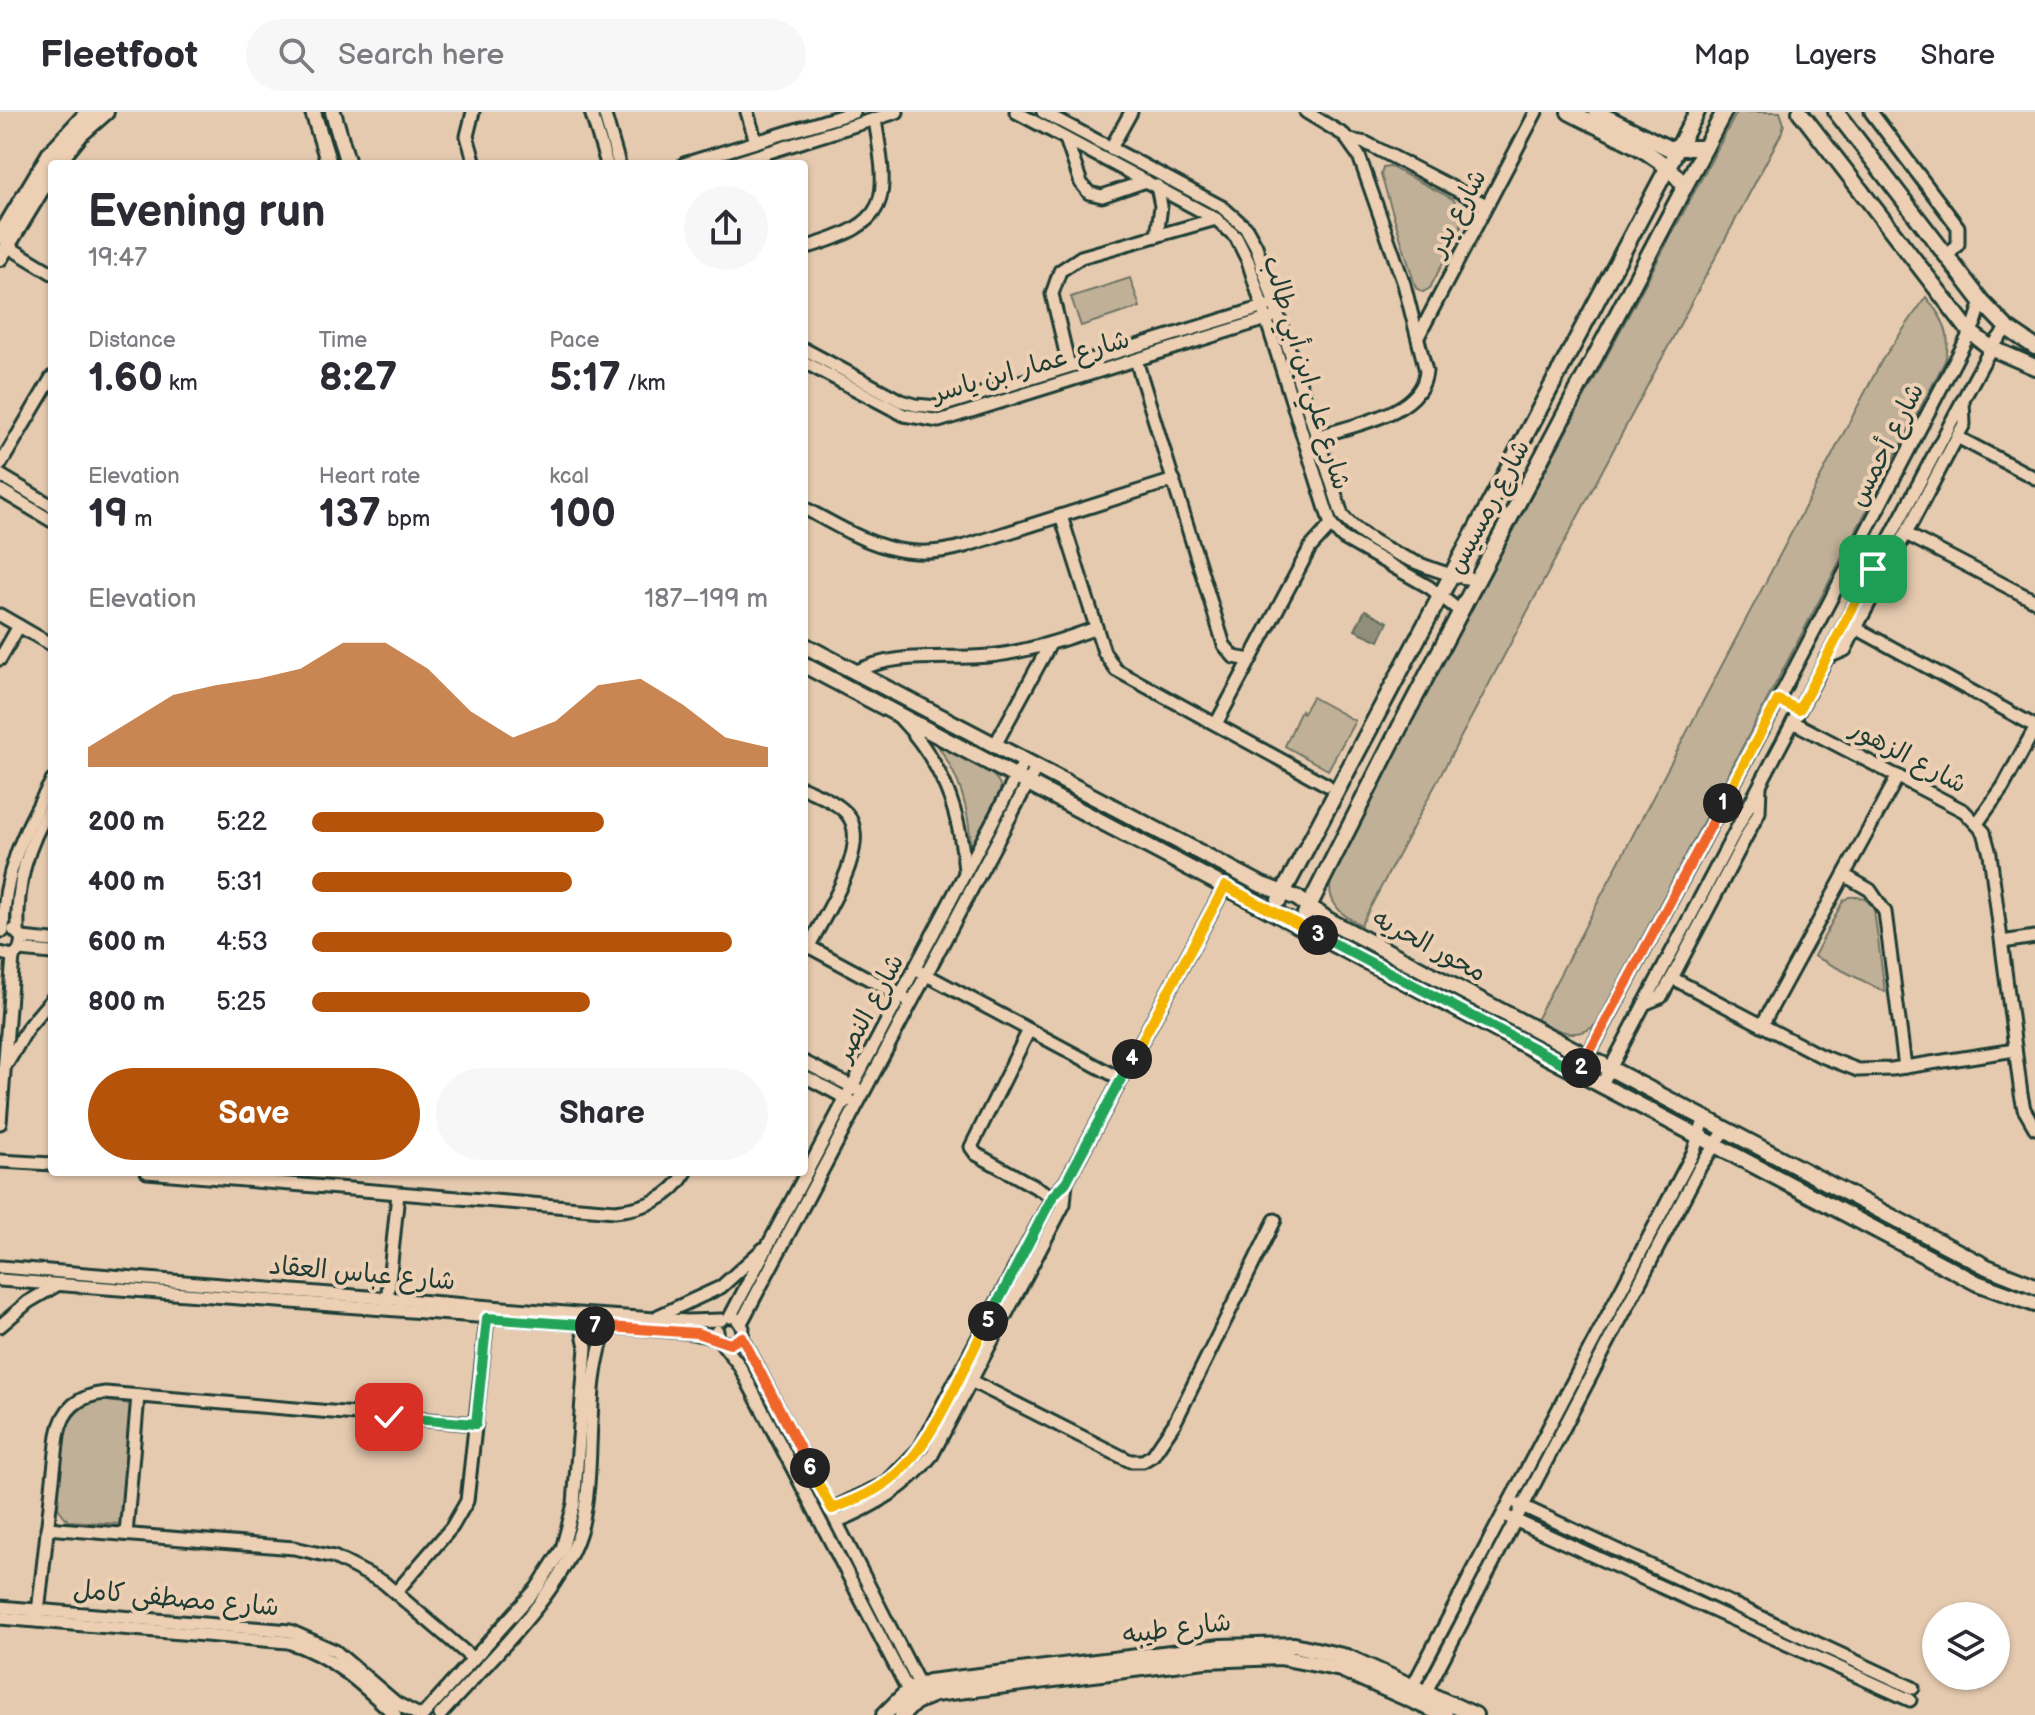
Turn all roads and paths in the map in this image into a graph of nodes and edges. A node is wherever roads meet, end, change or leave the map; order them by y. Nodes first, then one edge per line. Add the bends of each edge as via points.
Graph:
1 (88, 112) edge
2 (106, 112) edge
3 (313, 112) edge
4 (333, 112) edge
5 (473, 112) edge
6 (591, 112) edge
7 (604, 112) edge
8 (747, 112) edge
9 (854, 112) edge
10 (897, 112) edge
11 (1016, 112) edge
12 (1043, 112) edge
13 (1131, 112) edge
14 (1306, 112) edge
15 (1536, 112) edge
16 (1569, 112) edge
17 (1596, 112) edge
18 (1697, 112) edge
19 (1724, 112) edge
20 (1800, 112) edge
21 (1836, 112) edge
22 (1871, 112) edge
23 (875, 120) junction
24 (1347, 138) junction
25 (1066, 139) junction
26 (756, 142) junction
27 (1335, 145) dead end
28 (1111, 148) junction
29 (1705, 148) junction
30 (1678, 150) junction
31 (60, 160) edge
32 (328, 160) edge
33 (347, 160) edge
34 (474, 160) edge
35 (606, 160) edge
36 (618, 160) edge
37 (697, 160) edge
38 (744, 160) edge
39 (1669, 167) junction
40 (48, 178) edge
41 (1151, 183) junction
42 (1685, 187) junction
43 (1486, 205) junction
44 (1216, 219) junction
45 (1157, 236) junction
46 (2, 247) edge
47 (808, 247) edge
48 (1947, 257) junction
49 (48, 271) edge
50 (1982, 302) junction
51 (1262, 307) junction
52 (1277, 309) junction
53 (1266, 319) junction
54 (2007, 328) junction
55 (1970, 332) junction
56 (1419, 335) junction
57 (2035, 347) edge
58 (1991, 348) junction
59 (808, 351) edge
60 (1136, 360) junction
61 (808, 364) edge
62 (1069, 366) junction
63 (2035, 367) edge
64 (48, 386) edge
65 (1963, 401) junction
66 (1316, 437) junction
67 (1957, 437) junction
68 (0, 465) edge
69 (0, 475) edge
70 (2035, 478) edge
71 (1174, 480) junction
72 (0, 490) edge
73 (48, 504) edge
74 (808, 510) edge
75 (1061, 516) junction
76 (48, 519) edge
77 (1331, 525) junction
78 (1906, 534) junction
79 (1452, 577) junction
80 (1478, 579) junction
81 (1442, 596) junction
82 (2035, 601) edge
83 (1461, 612) junction
84 (0, 615) edge
85 (19, 626) junction
86 (1096, 628) junction
87 (1856, 628) junction
88 (48, 643) edge
89 (1050, 644) junction
90 (808, 647) edge
91 (1826, 658) junction
92 (0, 659) edge
93 (1250, 660) junction
94 (808, 667) edge
95 (855, 672) junction
96 (1778, 700) junction
97 (1799, 710) junction
98 (896, 715) junction
99 (1793, 722) junction
100 (1216, 724) junction
101 (1765, 725) junction
102 (2035, 727) edge
103 (1785, 736) junction
104 (995, 745) junction
105 (1030, 765) junction
106 (1898, 776) junction
107 (1022, 780) junction
108 (1327, 785) dead end
109 (1760, 786) junction
110 (48, 789) edge
111 (808, 790) edge
112 (48, 811) edge
113 (1978, 822) junction
114 (1209, 858) junction
115 (965, 874) junction
116 (1201, 874) junction
117 (1844, 875) junction
118 (977, 880) junction
119 (1225, 886) junction
120 (1284, 892) junction
121 (1308, 906) junction
122 (1272, 911) junction
123 (1299, 924) junction
124 (2, 932) edge
125 (2035, 937) edge
126 (48, 941) edge
127 (808, 941) edge
128 (2002, 942) junction
129 (18, 944) junction
130 (808, 946) edge
131 (48, 952) edge
132 (0, 953) edge
133 (921, 972) junction
134 (1672, 978) junction
135 (906, 999) junction
136 (48, 1004) edge
137 (1644, 1004) junction
138 (1762, 1025) junction
139 (1029, 1030) junction
140 (2015, 1050) junction
141 (1587, 1056) junction
142 (808, 1065) edge
143 (1905, 1067) junction
144 (1610, 1068) junction
145 (5, 1070) junction
146 (1579, 1072) junction
147 (808, 1077) edge
148 (1121, 1079) junction
149 (1602, 1084) junction
150 (855, 1095) junction
151 (1705, 1118) junction
152 (0, 1123) edge
153 (2035, 1128) edge
154 (1726, 1129) junction
155 (1701, 1135) junction
156 (1715, 1143) junction
157 (0, 1161) edge
158 (48, 1164) edge
159 (193, 1176) edge
160 (683, 1176) edge
161 (1066, 1182) junction
162 (398, 1194) junction
163 (1053, 1196) junction
164 (1064, 1204) junction
165 (1275, 1220) dead end
166 (772, 1240) junction
167 (0, 1267) edge
168 (0, 1280) edge
169 (57, 1285) junction
170 (2035, 1286) edge
171 (388, 1297) junction
172 (2035, 1304) edge
173 (386, 1310) junction
174 (487, 1318) junction
175 (725, 1318) junction
176 (580, 1319) junction
177 (652, 1319) junction
178 (608, 1322) junction
179 (741, 1323) junction
180 (0, 1326) edge
181 (742, 1337) junction
182 (722, 1341) junction
183 (973, 1382) junction
184 (138, 1396) junction
185 (476, 1424) junction
186 (1510, 1500) junction
187 (1523, 1506) junction
188 (832, 1509) junction
189 (1502, 1515) junction
190 (838, 1521) junction
191 (1516, 1521) junction
192 (47, 1528) junction
193 (126, 1534) junction
194 (396, 1592) junction
195 (0, 1607) edge
196 (38, 1616) junction
197 (0, 1618) edge
198 (473, 1659) junction
199 (917, 1693) junction
200 (1416, 1695) junction
201 (395, 1715) edge
202 (421, 1715) edge
203 (440, 1715) edge
204 (884, 1715) edge
205 (902, 1715) edge
206 (1445, 1715) edge
207 (1475, 1715) edge

1 - 46 main road via 50,153
2 - 31 main road
3 - 32 main road
4 - 33 main road
5 - 34 street via 467,136
6 - 35 street
7 - 36 street
8 - 26 street
9 - 26 street
10 - 23 street
11 - 25 street, شارع علي ابن أبي طالب
12 - 28 street, شارع علي ابن أبي طالب
13 - 28 street
14 - 24 street
15 - 43 street, شارع بدر
16 - 39 main road
17 - 30 main road
18 - 30 main road, شارع رمسيس
19 - 29 main road, شارع رمسيس
20 - 55 main road
21 - 48 main road
22 - 48 street via 1958,227 1958,244
23 - 38 street
23 - 47 street via 883,183 872,215 853,232
24 - 27 street
24 - 43 street
24 - 56 street via 1359,156
25 - 41 street, شارع علي ابن أبي طالب
25 - 41 street via 1089,193 1102,196
26 - 37 street
28 - 52 street, شارع علي ابن أبي طالب via 1239,220 1256,246
29 - 30 main road
29 - 42 main road, شارع رمسيس
30 - 39 main road, شارع رمسيس
39 - 42 main road
39 - 79 main road, شارع رمسيس
40 - 46 main road
41 - 44 street, شارع علي ابن أبي طالب
41 - 45 street via 1161,206
42 - 80 main road, شارع رمسيس
43 - 56 street, شارع بدر
44 - 45 street
44 - 51 street, شارع علي ابن أبي طالب via 1241,244
45 - 62 street via 1081,257 1060,271 1052,294
46 - 49 street
48 - 50 main road
50 - 54 main road
50 - 55 street, شارع أحمس
51 - 52 street, شارع عمار ابن ياسر
51 - 53 street, شارع علي ابن أبي طالب
51 - 62 street, شارع عمار ابن ياسر
52 - 53 street, شارع عمار ابن ياسر
52 - 66 street, شارع علي ابن أبي طالب
53 - 60 street, شارع عمار ابن ياسر
53 - 77 street, شارع علي ابن أبي طالب
54 - 57 main road
54 - 58 street, شارع أحمس
55 - 58 main road
55 - 96 street, شارع أحمس
56 - 66 street via 1426,371 1415,398
58 - 63 main road
58 - 65 street, شارع أحمس
59 - 62 street, شارع عمار ابن ياسر via 901,401 930,407
60 - 61 street, شارع عمار ابن ياسر via 930,421 896,411
60 - 71 street
64 - 68 street
65 - 67 street via 1966,417
65 - 91 street, شارع أحمس
66 - 79 street, شارع علي ابن أبي طالب via 1338,508 1352,527
67 - 70 street
67 - 78 street
69 - 73 street
71 - 75 street
71 - 93 street via 1224,645 1234,657
72 - 76 street
74 - 75 street via 883,548 915,553 949,551
75 - 86 street
77 - 81 street, شارع علي ابن أبي طالب via 1348,541
77 - 93 street via 1310,548
78 - 82 street
78 - 87 street
79 - 80 street, شارع علي ابن أبي طالب
79 - 81 main road, شارع رمسيس
80 - 83 main road, شارع رمسيس
81 - 83 street, شارع علي ابن أبي طالب
81 - 120 main road, شارع رمسيس
83 - 121 main road, شارع رمسيس
84 - 85 street
85 - 88 street
85 - 92 street
86 - 89 street
86 - 100 street via 1109,662 1123,677
87 - 91 street via 1845,650
87 - 102 street
89 - 95 street via 993,656 888,660
89 - 104 street
90 - 95 main road, محور الحريه
91 - 97 street, شارع أحمس
93 - 100 street
94 - 98 main road, محور الحريه
95 - 104 main road, محور الحريه
96 - 97 street
96 - 101 street, شارع أحمس
97 - 99 street, شارع أحمس
98 - 107 main road, محور الحريه
98 - 115 street via 925,748 947,786 960,826
99 - 103 street, شارع أحمس
99 - 106 street, شارع الزهور
100 - 108 street
101 - 103 street
101 - 141 street, شارع أحمس
102 - 113 street
103 - 109 street, شارع أحمس
104 - 105 main road, محور الحريه
105 - 107 street, شارع النصر
105 - 114 main road, محور الحريه
106 - 113 street, شارع الزهور
106 - 117 street
107 - 115 street, شارع النصر
107 - 116 main road, محور الحريه
107 - 118 street, شارع النصر
109 - 134 street via 1759,812
109 - 137 street, شارع أحمس
110 - 124 street via 15,851
111 - 127 street via 842,809 857,837 852,859
112 - 129 street via 21,870
113 - 128 street, شارع الزهور via 1990,854
114 - 116 main road
114 - 120 main road, محور الحريه
115 - 118 street
115 - 133 street, شارع النصر
116 - 119 main road, محور الحريه
117 - 138 street
117 - 143 street via 1870,890 1885,912
118 - 133 street, شارع النصر
119 - 122 main road, محور الحريه
119 - 148 street
120 - 121 main road, محور الحريه
120 - 122 main road, شارع رمسيس
121 - 123 main road, شارع رمسيس
121 - 141 main road, محور الحريه
122 - 123 main road, محور الحريه
123 - 146 main road, محور الحريه
124 - 129 street
125 - 128 street
126 - 129 street
128 - 140 street, شارع الزهور
129 - 131 street
129 - 132 street
129 - 145 street
130 - 135 street
133 - 135 street, شارع النصر
133 - 139 street
134 - 137 street via 1661,997
134 - 138 street
135 - 150 street, شارع النصر
136 - 145 street
137 - 144 street, شارع أحمس
138 - 143 street via 1846,1067
139 - 148 street
139 - 163 street via 971,1147
140 - 143 street
140 - 153 street, شارع الزهور via 2024,1109
141 - 144 main road, محور الحريه
141 - 146 street, شارع أحمس
142 - 150 street
144 - 149 street, شارع أحمس
144 - 151 main road, محور الحريه
145 - 152 street
146 - 149 main road, محور الحريه
147 - 150 street
148 - 161 street
149 - 155 main road, محور الحريه
150 - 166 street, شارع النصر
150 - 179 street, شارع النصر
151 - 154 main road, محور الحريه
151 - 155 street
154 - 156 street
154 - 170 main road, محور الحريه via 1987,1267
155 - 156 main road, محور الحريه
155 - 186 street
156 - 172 main road, محور الحريه via 1977,1283
156 - 187 street
157 - 158 street
159 - 162 street
160 - 162 street via 658,1200 615,1211
161 - 163 street
161 - 164 street
162 - 171 street
163 - 164 street
163 - 188 street via 920,1448 886,1483
164 - 183 street
165 - 183 street via 1189,1396 1148,1459 1130,1461
166 - 175 street, شارع النصر
166 - 177 street via 721,1287
167 - 171 street, شارع عباس العقاد
168 - 169 street, شارع عباس العقاد
169 - 173 street, شارع عباس العقاد
169 - 180 street
171 - 173 street
171 - 176 street, شارع عباس العقاد
173 - 174 street, شارع عباس العقاد
174 - 176 street, شارع عباس العقاد
174 - 185 street
175 - 177 street, شارع عباس العقاد
175 - 179 street
175 - 182 street via 717,1328
176 - 178 street, شارع عباس العقاد
176 - 198 street via 585,1365 568,1534 547,1576
177 - 178 street, شارع عباس العقاد
178 - 182 street, شارع عباس العقاد
178 - 203 street via 597,1366 583,1522 572,1554 555,1584
179 - 181 street
181 - 182 street via 735,1343
181 - 188 street
182 - 199 street
183 - 190 street via 922,1468 886,1498
184 - 185 street
184 - 192 street via 90,1395 67,1410 58,1435
184 - 193 street
185 - 194 street via 463,1510
186 - 187 street
186 - 189 street
187 - 191 street
187 - 191 street via 1912,1694
188 - 190 street
189 - 191 street
189 - 200 street
190 - 199 street
191 - 200 street
192 - 193 street
192 - 196 street
193 - 194 street via 308,1550 347,1562
194 - 198 street
195 - 196 street, شارع مصطفى كامل
196 - 197 street, شارع مصطفى كامل
196 - 201 street, شارع مصطفى كامل via 288,1642 342,1668
196 - 202 street, شارع مصطفى كامل via 290,1631 335,1651 396,1703
198 - 202 street
199 - 200 main road, شارع طيبه via 1202,1649 1276,1644 1330,1652
199 - 204 main road
199 - 205 main road
200 - 206 main road, شارع طيبه
200 - 207 main road, شارع طيبه

